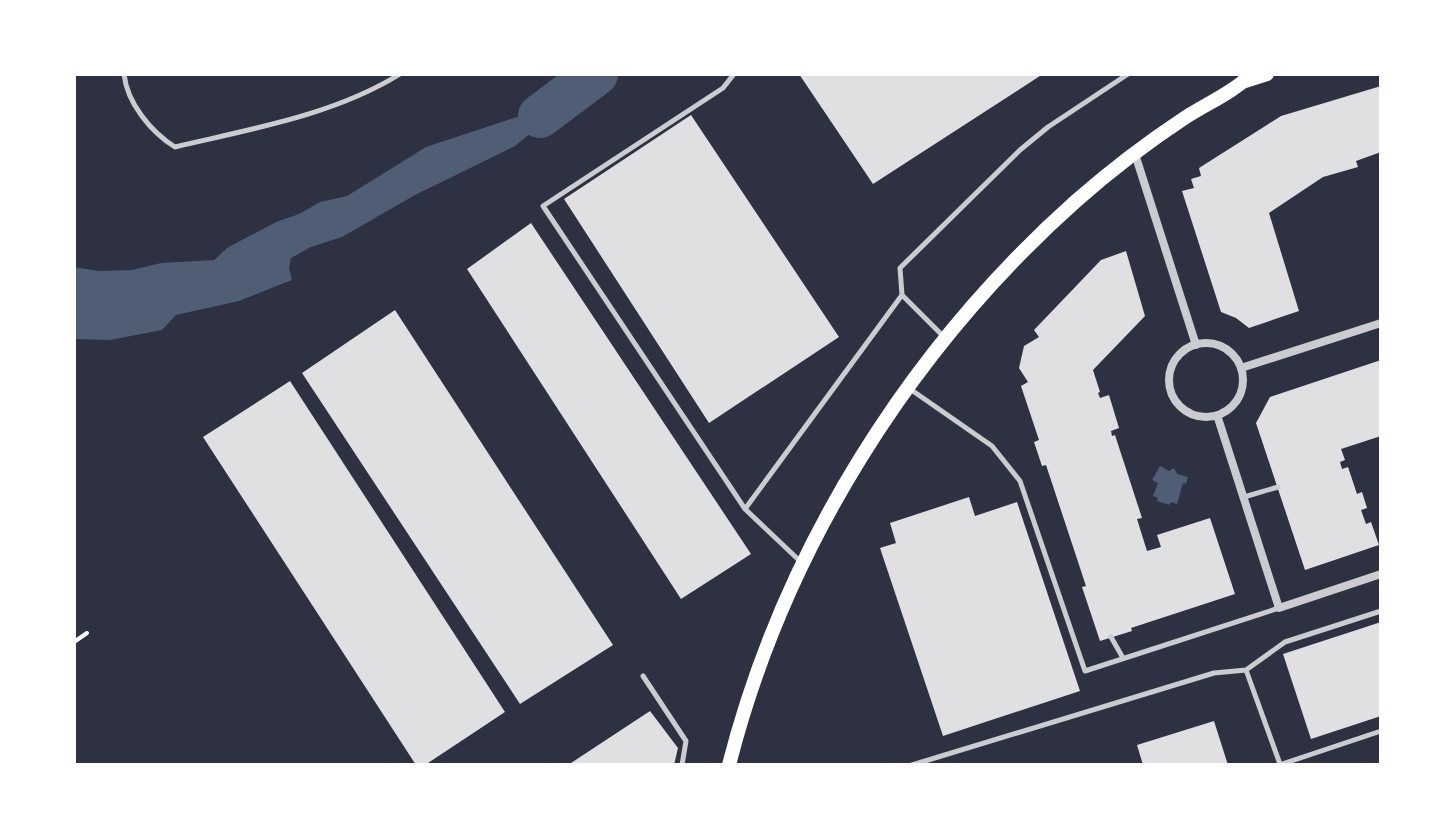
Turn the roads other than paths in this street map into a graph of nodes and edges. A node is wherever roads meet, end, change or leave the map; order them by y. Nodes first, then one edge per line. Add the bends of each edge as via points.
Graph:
1 (124, 74) edge
2 (400, 74) edge
3 (734, 74) edge
4 (1128, 74) edge
5 (1267, 74) edge
6 (1245, 76) edge
7 (1135, 154) junction
8 (902, 295) junction
9 (1381, 323) edge
10 (945, 338) junction
11 (1196, 345) junction
12 (1241, 368) junction
13 (910, 389) junction
14 (1217, 415) junction
15 (1278, 487) dead end
16 (1244, 497) junction
17 (745, 509) junction
18 (803, 564) junction
19 (1381, 574) edge
20 (1279, 608) junction
21 (1381, 611) edge
22 (1111, 637) dead end
23 (1123, 658) junction
24 (1246, 670) junction
25 (643, 676) dead end
26 (1381, 731) edge
27 (1279, 764) edge
28 (682, 765) edge
29 (729, 765) edge
30 (912, 765) edge

1 - 2 lane via 126,88 155,134 175,147 270,125 371,92
3 - 17 lane via 723,88 543,206
4 - 8 lane via 1020,150 900,268
5 - 6 main road
6 - 7 main road
7 - 10 main road via 1027,247
7 - 11 street
8 - 10 lane
8 - 17 lane
9 - 12 street
10 - 13 main road
11 - 12 street via 1223,347
11 - 14 street via 1173,363 1171,391 1189,413
12 - 14 street via 1240,394
13 - 18 main road via 854,467
13 - 23 lane via 992,446 1020,481 1085,671
14 - 16 street
15 - 16 lane
16 - 20 street
17 - 18 lane
18 - 29 main road via 767,646
19 - 20 street
20 - 23 lane
21 - 24 lane via 1285,642
22 - 23 lane
24 - 27 lane
24 - 30 lane via 1214,673
25 - 28 lane via 686,741
26 - 27 lane

